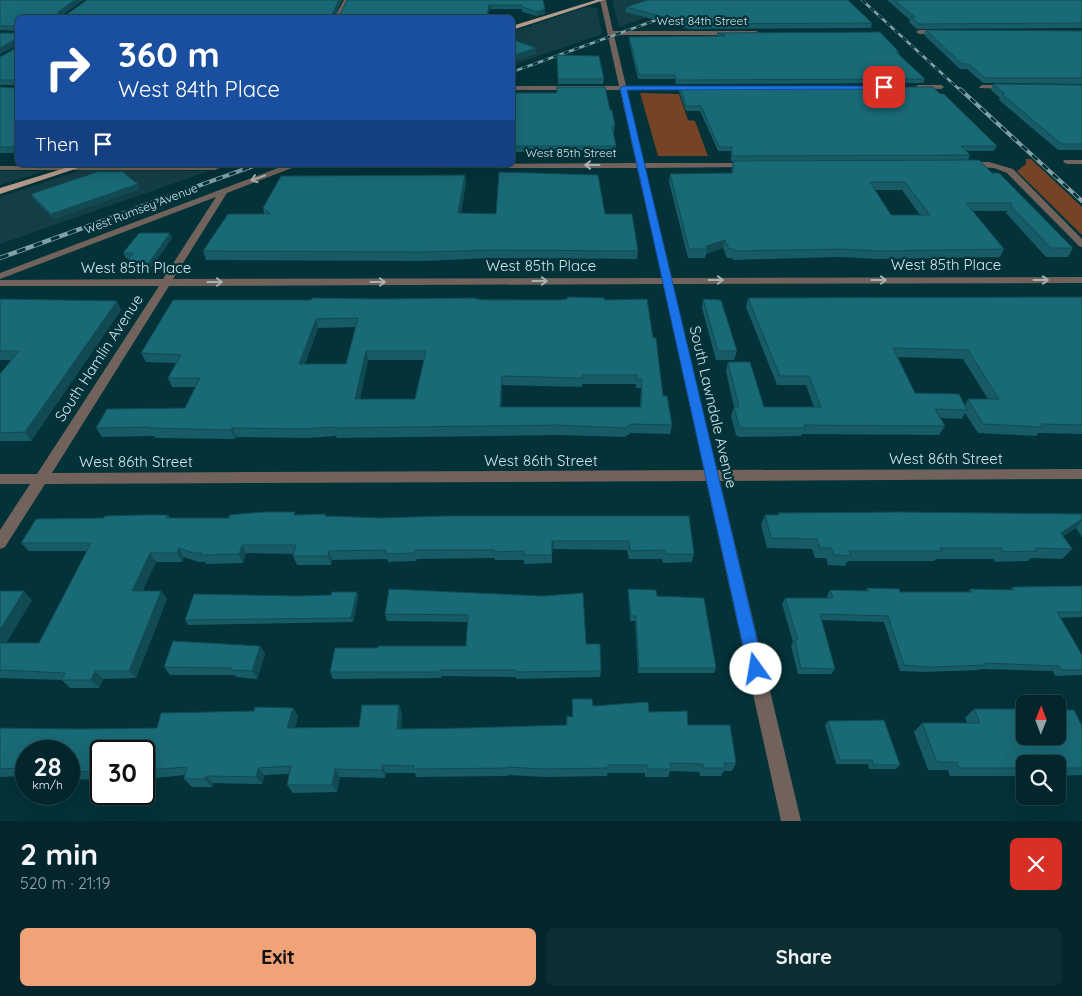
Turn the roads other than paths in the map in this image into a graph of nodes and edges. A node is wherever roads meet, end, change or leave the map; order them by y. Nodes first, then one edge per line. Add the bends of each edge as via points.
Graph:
1 (347, 0) edge
2 (602, 0) edge
3 (338, 15) edge
4 (515, 27) edge
5 (768, 32) edge
6 (919, 32) edge
7 (948, 32) edge
8 (611, 33) junction
9 (912, 87) edge
10 (941, 87) dead end
11 (1018, 87) edge
12 (515, 88) edge
13 (624, 88) junction
14 (706, 88) edge
15 (982, 88) dead end
16 (1067, 162) dead end
17 (1082, 162) edge
18 (953, 164) edge
19 (515, 165) edge
20 (641, 165) junction
21 (756, 165) edge
22 (39, 167) edge
23 (75, 167) edge
24 (146, 167) edge
25 (288, 167) edge
26 (0, 168) edge
27 (215, 168) dead end
28 (225, 190) junction
29 (0, 191) edge
30 (1082, 244) edge
31 (0, 276) edge
32 (667, 280) junction
33 (1082, 280) edge
34 (0, 283) edge
35 (166, 283) junction
36 (1082, 474) edge
37 (712, 477) junction
38 (0, 479) edge
39 (41, 479) junction
40 (0, 543) edge
41 (791, 821) edge

1 - 3 street
2 - 4 main road
2 - 8 street, South Lawndale Avenue
5 - 8 street, West 84th Street
6 - 7 street
8 - 13 street, South Lawndale Avenue
9 - 10 street
11 - 15 street
12 - 13 street
13 - 14 street
13 - 20 street, South Lawndale Avenue
16 - 17 street
18 - 30 street via 988,164 1010,171
20 -> 19 street, West 85th Street
20 - 21 street, West 85th Street
20 - 32 street, South Lawndale Avenue
22 - 26 street
23 - 29 main road
24 - 27 street
25 -> 28 street, West Rumsey Avenue
28 - 31 street, West Rumsey Avenue
28 - 35 street, South Hamlin Avenue
32 -> 33 street, West 85th Place
35 -> 32 street, West 85th Place
32 - 37 street, South Lawndale Avenue
34 - 35 street, West 85th Place
35 - 39 street, South Hamlin Avenue
36 - 37 street, West 86th Street
37 - 39 street, West 86th Street
37 - 41 street, South Lawndale Avenue
38 - 39 street, West 86th Street
39 - 40 street, South Hamlin Avenue

